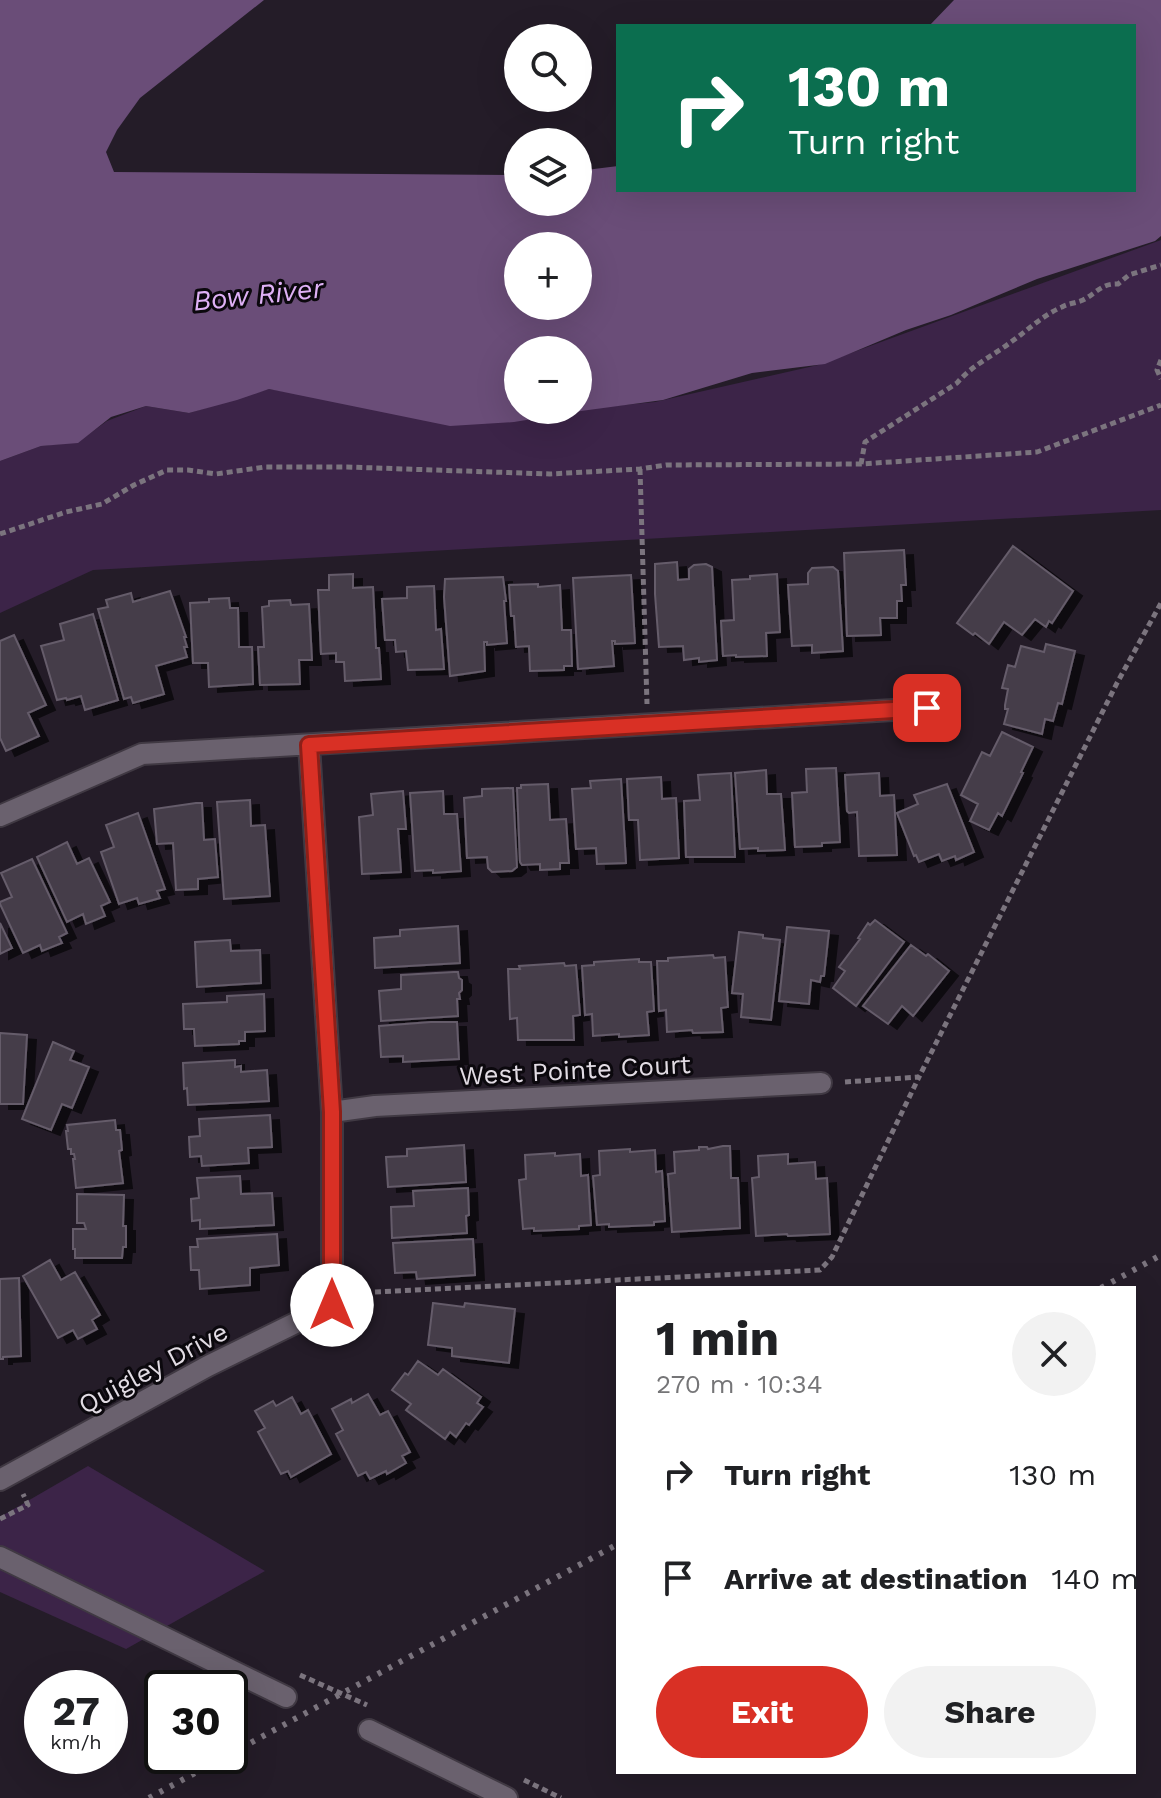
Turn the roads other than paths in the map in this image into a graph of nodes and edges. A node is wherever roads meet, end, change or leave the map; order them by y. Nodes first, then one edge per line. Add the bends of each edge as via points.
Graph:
1 (927, 708) dead end
2 (309, 745) junction
3 (0, 816) edge
4 (821, 1083) road end
5 (332, 1112) junction
6 (0, 1480) edge
7 (0, 1557) edge
8 (286, 1697) dead end
9 (369, 1730) dead end
10 (507, 1798) edge

1 - 2 street
2 - 3 street via 142,754
2 - 5 street
4 - 5 street, West Pointe Court
5 - 6 street, Quigley Drive via 332,1300
7 - 8 street
9 - 10 street

